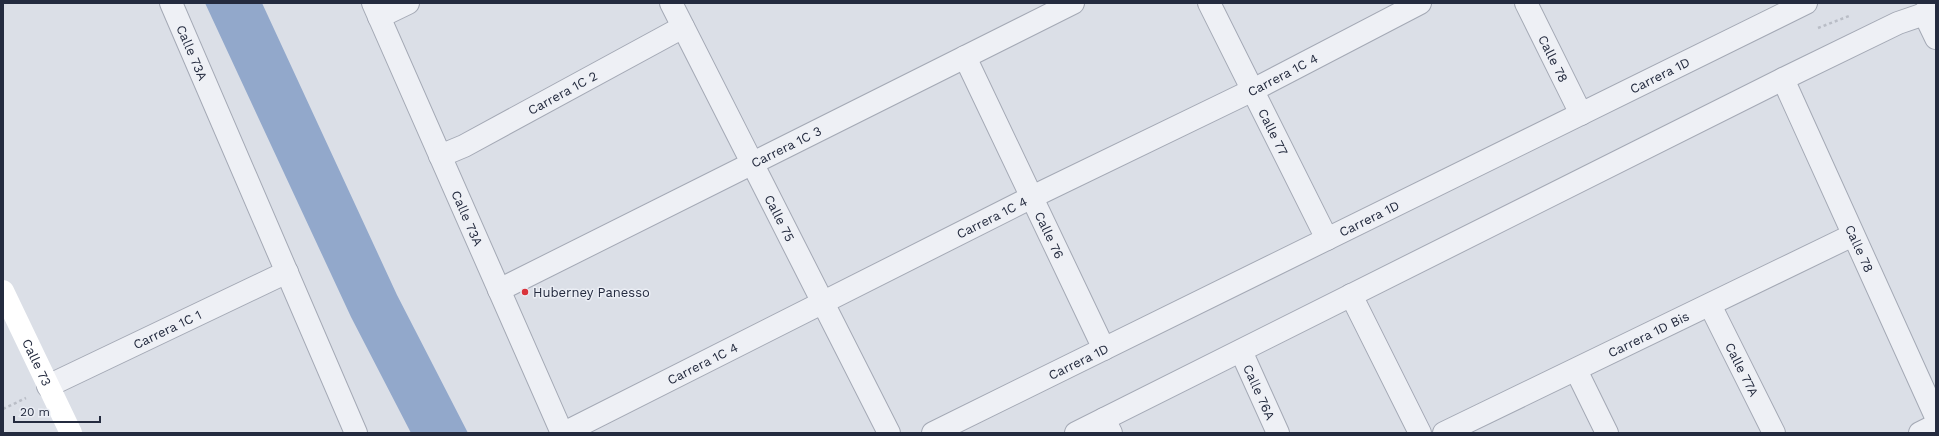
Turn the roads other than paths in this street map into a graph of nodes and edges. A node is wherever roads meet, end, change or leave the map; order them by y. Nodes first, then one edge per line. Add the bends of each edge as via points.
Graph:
1 (171, 3) edge
2 (408, 3) edge
3 (671, 3) edge
4 (1073, 3) edge
5 (1209, 3) edge
6 (1420, 3) edge
7 (1526, 3) edge
8 (1806, 3) edge
9 (376, 10) edge
10 (1930, 12) edge
11 (683, 27) junction
12 (1936, 38) edge
13 (965, 57) junction
14 (1783, 79) junction
15 (1253, 90) junction
16 (1581, 114) junction
17 (440, 156) junction
18 (752, 163) junction
19 (1032, 197) junction
20 (1853, 235) junction
21 (1327, 239) junction
22 (287, 272) junction
23 (499, 290) junction
24 (3, 291) edge
25 (1351, 295) junction
26 (822, 303) junction
27 (1710, 305) junction
28 (1104, 348) junction
29 (1241, 351) junction
30 (1576, 370) junction
31 (48, 386) junction
32 (1936, 417) edge
33 (1936, 425) edge
34 (1107, 426) edge
35 (72, 433) edge
36 (356, 433) edge
37 (563, 433) edge
38 (888, 433) edge
39 (933, 433) edge
40 (1076, 433) edge
41 (1278, 433) edge
42 (1420, 433) edge
43 (1444, 433) edge
44 (1607, 433) edge
45 (1774, 433) edge
46 (1920, 433) edge

1 - 22 street, Calle 73A
2 - 9 street
3 - 11 street, Calle 75
4 - 13 street, Carrera 1C 3
5 - 15 street, Calle 77
6 - 15 street, Carrera 1C 4
7 - 16 street, Calle 78
8 - 16 street, Carrera 1D
9 - 17 street, Calle 73A
10 - 12 street
10 - 14 street via 1898,23
11 - 17 street, Carrera 1C 2 via 464,146
11 - 18 street, Calle 75
13 - 18 street, Carrera 1C 3
13 - 19 street, Calle 76
14 - 20 street, Calle 78
14 - 25 street
15 - 19 street, Carrera 1C 4
15 - 21 street, Calle 77
16 - 21 street, Carrera 1D
17 - 23 street, Calle 73A
18 - 23 street, Carrera 1C 3
18 - 26 street, Calle 75
19 - 26 street, Carrera 1C 4
19 - 28 street, Calle 76
20 - 27 street, Carrera 1D Bis
20 - 32 street, Calle 78
21 - 28 street, Carrera 1D
22 - 31 street, Carrera 1C 1
22 - 36 street, Calle 73A
23 - 37 street, Calle 73A
24 - 31 main road, Calle 73
25 - 29 street
25 - 42 street
26 - 37 street, Carrera 1C 4
26 - 38 street, Calle 75
27 - 30 street, Carrera 1D Bis
27 - 45 street, Calle 77A
28 - 39 street, Carrera 1D
29 - 34 street
29 - 41 street, Calle 76A
30 - 43 street, Carrera 1D Bis
30 - 44 street
31 - 35 main road, Calle 73
33 - 46 street
34 - 40 street

